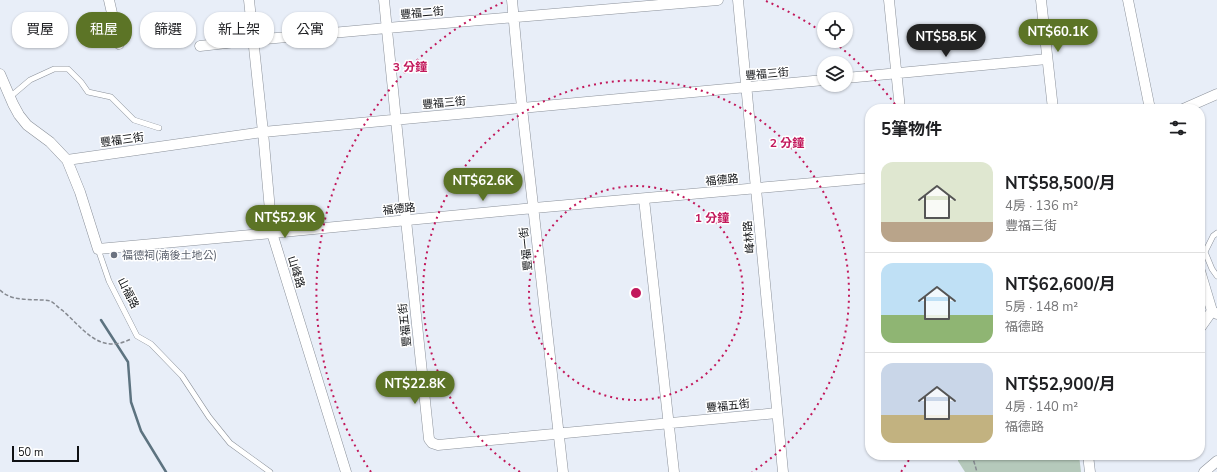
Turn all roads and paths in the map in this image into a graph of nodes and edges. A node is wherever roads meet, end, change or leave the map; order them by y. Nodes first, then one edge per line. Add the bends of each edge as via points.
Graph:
1 (109, 0) edge
2 (249, 0) edge
3 (384, 0) edge
4 (512, 0) edge
5 (718, 0) edge
6 (738, 0) edge
7 (889, 0) edge
8 (1041, 0) edge
9 (1128, 0) edge
10 (622, 4) edge
11 (112, 12) edge
12 (250, 12) edge
13 (514, 17) junction
14 (387, 28) junction
15 (274, 38) edge
16 (200, 46) dead end
17 (204, 46) edge
18 (254, 48) edge
19 (1047, 59) junction
20 (896, 73) junction
21 (0, 74) edge
22 (853, 77) edge
23 (817, 81) edge
24 (747, 88) junction
25 (1217, 94) edge
26 (10, 97) junction
27 (899, 104) edge
28 (1052, 104) edge
29 (1149, 104) edge
30 (1194, 104) edge
31 (522, 108) junction
32 (396, 120) junction
33 (159, 128) dead end
34 (263, 132) junction
35 (67, 160) junction
36 (865, 178) edge
37 (756, 188) junction
38 (644, 199) junction
39 (534, 208) junction
40 (406, 220) junction
41 (272, 233) junction
42 (1217, 233) edge
43 (98, 249) junction
44 (1217, 276) edge
45 (1205, 285) edge
46 (0, 290) edge
47 (1215, 312) edge
48 (1205, 323) edge
49 (137, 336) junction
50 (777, 413) junction
51 (669, 424) junction
52 (559, 435) junction
53 (973, 460) edge
54 (1089, 460) edge
55 (1217, 461) edge
56 (270, 472) edge
57 (346, 472) edge
58 (563, 472) edge
59 (674, 472) edge
60 (783, 472) edge
61 (977, 472) edge
62 (1090, 472) edge
63 (1204, 472) edge

1 - 11 street
2 - 12 street, 山峰路
3 - 14 street, 豐福五街
4 - 13 street, 豐福一街
5 - 10 street, 豐福二街
6 - 24 street, 峰林路
7 - 20 street
8 - 19 street
9 - 29 street
10 - 13 street, 豐福二街
13 - 14 street, 豐福二街
13 - 31 street, 豐福一街
14 - 15 street, 豐福二街
14 - 32 street, 豐福五街
16 - 17 street, 豐福二街
18 - 34 street, 山峰路
19 - 20 street
19 - 28 street
20 - 22 street
20 - 27 street
21 - 26 street, 山福路
23 - 24 street, 豐福三街
24 - 31 street, 豐福三街
24 - 37 street, 峰林路
25 - 30 street
26 - 33 lane via 30,80 54,69 68,69 82,82 88,92 111,96 134,120
26 - 35 street, 山福路 via 27,125 50,142
31 - 32 street, 豐福三街
31 - 39 street, 豐福一街
32 - 34 street, 豐福三街
32 - 40 street, 豐福五街
34 - 35 street, 豐福三街
34 - 41 street, 山峰路
35 - 43 street, 山福路
36 - 37 street, 福德路
37 - 38 street, 福德路
37 - 50 street, 峰林路
38 - 39 street, 福德路
38 - 51 street
39 - 40 street, 福德路
39 - 52 street, 豐福一街
40 - 41 street, 福德路
40 - 52 street, 豐福五街 via 429,439 438,446
41 - 43 street, 福德路
41 - 57 street, 山峰路
42 - 44 lane via 1205,252
43 - 49 lane, 山福路 via 108,281
45 - 47 street
46 - 49 path via 14,298 50,301 95,340 112,344 122,343
47 - 48 street
49 - 56 lane, 山福路 via 151,344 182,376 230,443
50 - 51 street, 豐福五街
50 - 60 street, 峰林路
51 - 52 street, 豐福五街
51 - 59 street
52 - 58 street, 豐福一街
53 - 61 path
54 - 62 street
55 - 63 street

